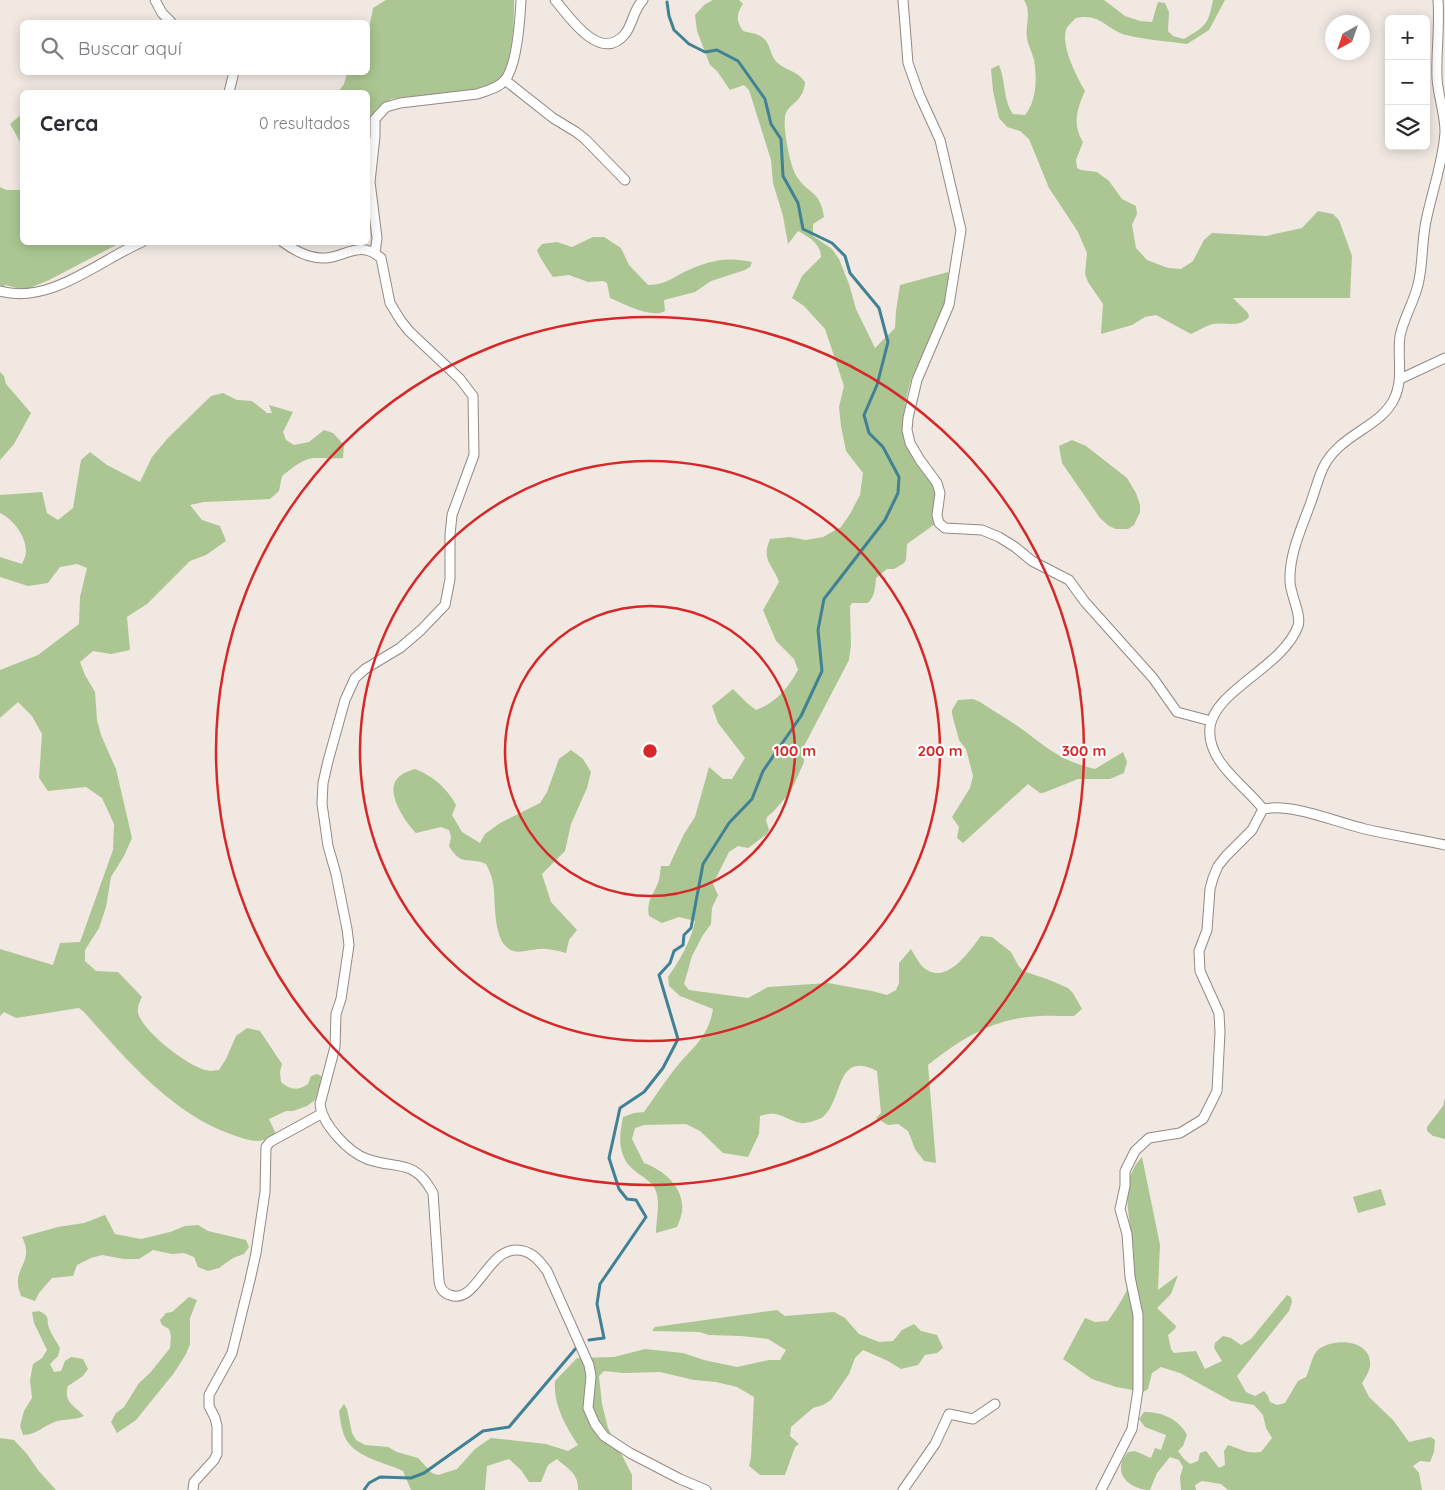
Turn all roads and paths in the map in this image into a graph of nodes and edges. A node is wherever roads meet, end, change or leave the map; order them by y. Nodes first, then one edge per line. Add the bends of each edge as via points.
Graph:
1 (155, 0) edge
2 (520, 0) edge
3 (555, 0) edge
4 (643, 0) edge
5 (903, 0) edge
6 (1438, 0) edge
7 (169, 20) edge
8 (233, 75) edge
9 (505, 80) junction
10 (230, 90) edge
11 (625, 180) dead end
12 (136, 245) edge
13 (286, 245) edge
14 (375, 253) junction
15 (0, 291) edge
16 (1445, 358) edge
17 (1400, 379) junction
18 (1211, 721) junction
19 (1263, 809) junction
20 (1445, 845) edge
21 (321, 1114) junction
22 (995, 1404) dead end
23 (192, 1490) edge
24 (706, 1490) edge
25 (903, 1490) edge
26 (1102, 1490) edge

1 - 7 street
2 - 9 street via 517,40
3 - 4 street via 587,36 605,43 614,42 626,33
5 - 18 street via 908,62 940,140 961,230 949,305 918,380 907,430 910,443 939,488 939,523 945,528 982,530 999,537 1036,564 1069,580 1153,678 1177,712
6 - 17 street via 1437,74 1445,120 1444,146 1425,225 1419,282 1400,336
8 - 10 street
9 - 11 street via 585,139
9 - 14 street via 477,94 400,103 386,108 378,116 374,125 370,182 377,238
12 - 15 street via 92,270 41,292 11,294
13 - 14 street via 316,258 355,250
14 - 21 street via 381,258 390,303 401,321 460,379 472,396 474,455 452,515 450,579 445,605 400,648 355,678 345,700 327,766 322,804 348,946 336,1014 335,1047 320,1104
16 - 17 street
17 - 18 street via 1388,408 1348,438 1324,466 1294,554 1290,582 1299,623 1294,634 1280,653 1224,700
18 - 19 street via 1211,744 1216,755
19 - 20 street via 1285,808 1306,812
19 - 26 street via 1252,830 1218,866 1210,889 1208,930 1199,951 1200,971 1219,1014 1217,1091 1204,1119 1180,1133 1149,1138 1135,1151 1125,1172 1120,1208 1127,1234 1130,1276 1138,1315 1138,1390 1132,1429
21 - 23 street via 266,1147 265,1192 250,1280 232,1353 209,1395 209,1406 217,1426 217,1454 194,1482
21 - 24 street via 342,1142 365,1159 412,1170 428,1183 433,1193 439,1280 444,1292 451,1296 467,1293 496,1258 505,1252 521,1250 539,1260 589,1364 588,1408 595,1424 604,1436 630,1453
22 - 25 street via 973,1419 948,1416 935,1444

